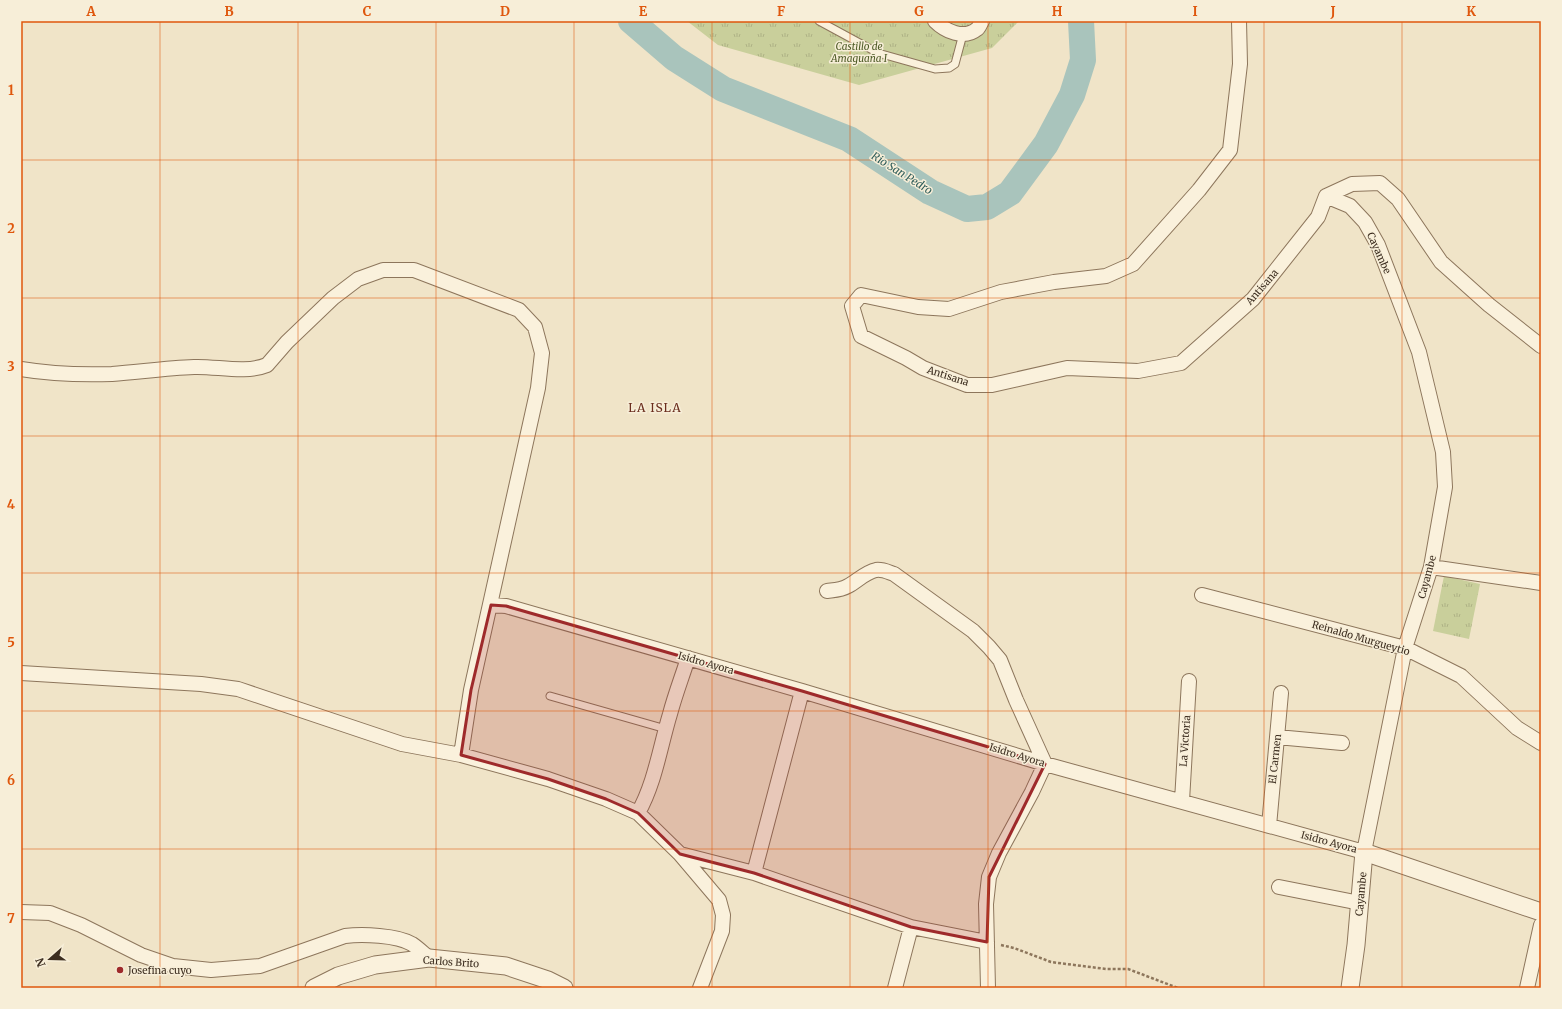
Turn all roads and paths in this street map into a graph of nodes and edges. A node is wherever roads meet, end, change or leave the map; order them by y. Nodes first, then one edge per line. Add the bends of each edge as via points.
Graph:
1 (820, 21) edge
2 (935, 21) edge
3 (982, 21) edge
4 (1239, 21) edge
5 (963, 34) junction
6 (1326, 196) junction
7 (1541, 346) edge
8 (21, 369) edge
9 (1431, 567) junction
10 (1541, 583) edge
11 (827, 591) dead end
12 (1202, 595) dead end
13 (491, 604) junction
14 (1406, 648) junction
15 (688, 658) junction
16 (21, 672) edge
17 (1189, 681) dead end
18 (802, 691) junction
19 (1281, 693) dead end
20 (550, 696) dead end
21 (666, 730) junction
22 (1277, 737) junction
23 (1342, 743) dead end
24 (1541, 743) edge
25 (461, 756) junction
26 (1045, 764) junction
27 (1182, 802) junction
28 (638, 813) junction
29 (1269, 826) junction
30 (1364, 852) junction
31 (680, 854) junction
32 (754, 873) junction
33 (1279, 887) dead end
34 (1360, 903) junction
35 (21, 912) edge
36 (1541, 912) edge
37 (1541, 925) edge
38 (911, 926) junction
39 (987, 942) junction
40 (429, 958) junction
41 (314, 988) edge
42 (564, 988) edge
43 (700, 988) edge
44 (895, 988) edge
45 (988, 988) edge
46 (1178, 988) edge
47 (1350, 988) edge
48 (1527, 988) edge

1 - 5 lane via 878,53 935,69 948,68 954,64
2 - 5 street via 941,27
3 - 5 street via 978,29
4 - 6 street, Antisana via 1240,64 1230,150 1199,190 1133,264 1106,276 1001,292 949,309 918,307 861,295 852,306 861,336 923,368 967,385 992,385 1068,368 1138,371 1181,363 1253,299 1318,217
6 - 7 street via 1352,184 1380,183 1398,199 1441,262 1489,305
6 - 9 street, Cayambe via 1350,206 1365,222 1378,245 1419,352 1443,452 1444,469 1445,487
8 - 13 street via 44,373 111,374 195,367 262,367 267,365 286,342 333,298 358,279 383,270 414,270 519,310 535,327 542,353 538,388
9 - 10 street
9 - 14 street, Cayambe
11 - 26 street via 842,588 867,573 881,570 894,574 973,632 1000,660
12 - 14 street, Reinaldo Murgueytio
13 - 15 street, Isidro Ayora via 506,606
13 - 25 street via 471,690
14 - 24 street, Reinaldo Murgueytio via 1461,676 1517,728
14 - 30 street, Cayambe
15 - 18 street, Isidro Ayora
15 - 21 street
16 - 25 street via 201,684 238,689 402,744
17 - 27 street, La Victoria
18 - 26 street, Isidro Ayora
18 - 32 street
19 - 22 street, El Carmen
20 - 21 lane
21 - 28 street via 653,778
22 - 23 street
22 - 29 street, El Carmen
25 - 28 street via 548,779
26 - 27 street, Isidro Ayora
26 - 39 street via 999,853 990,877 986,904
27 - 29 street, Isidro Ayora
28 - 31 street
29 - 30 street, Isidro Ayora
30 - 34 street, Cayambe
30 - 36 street, Isidro Ayora
31 - 32 street
31 - 43 street via 719,900 723,915 722,931
32 - 38 street
33 - 34 street
34 - 47 street, Cayambe
35 - 40 street via 50,913 141,955 173,966 211,970 260,966 345,936 358,935 401,940 411,944
37 - 48 street
38 - 39 street
38 - 44 street
39 - 45 street
39 - 46 path via 1014,948 1051,962 1128,969
40 - 41 street, Carlos Brito via 375,965 338,976
40 - 42 street, Carlos Brito via 506,966

